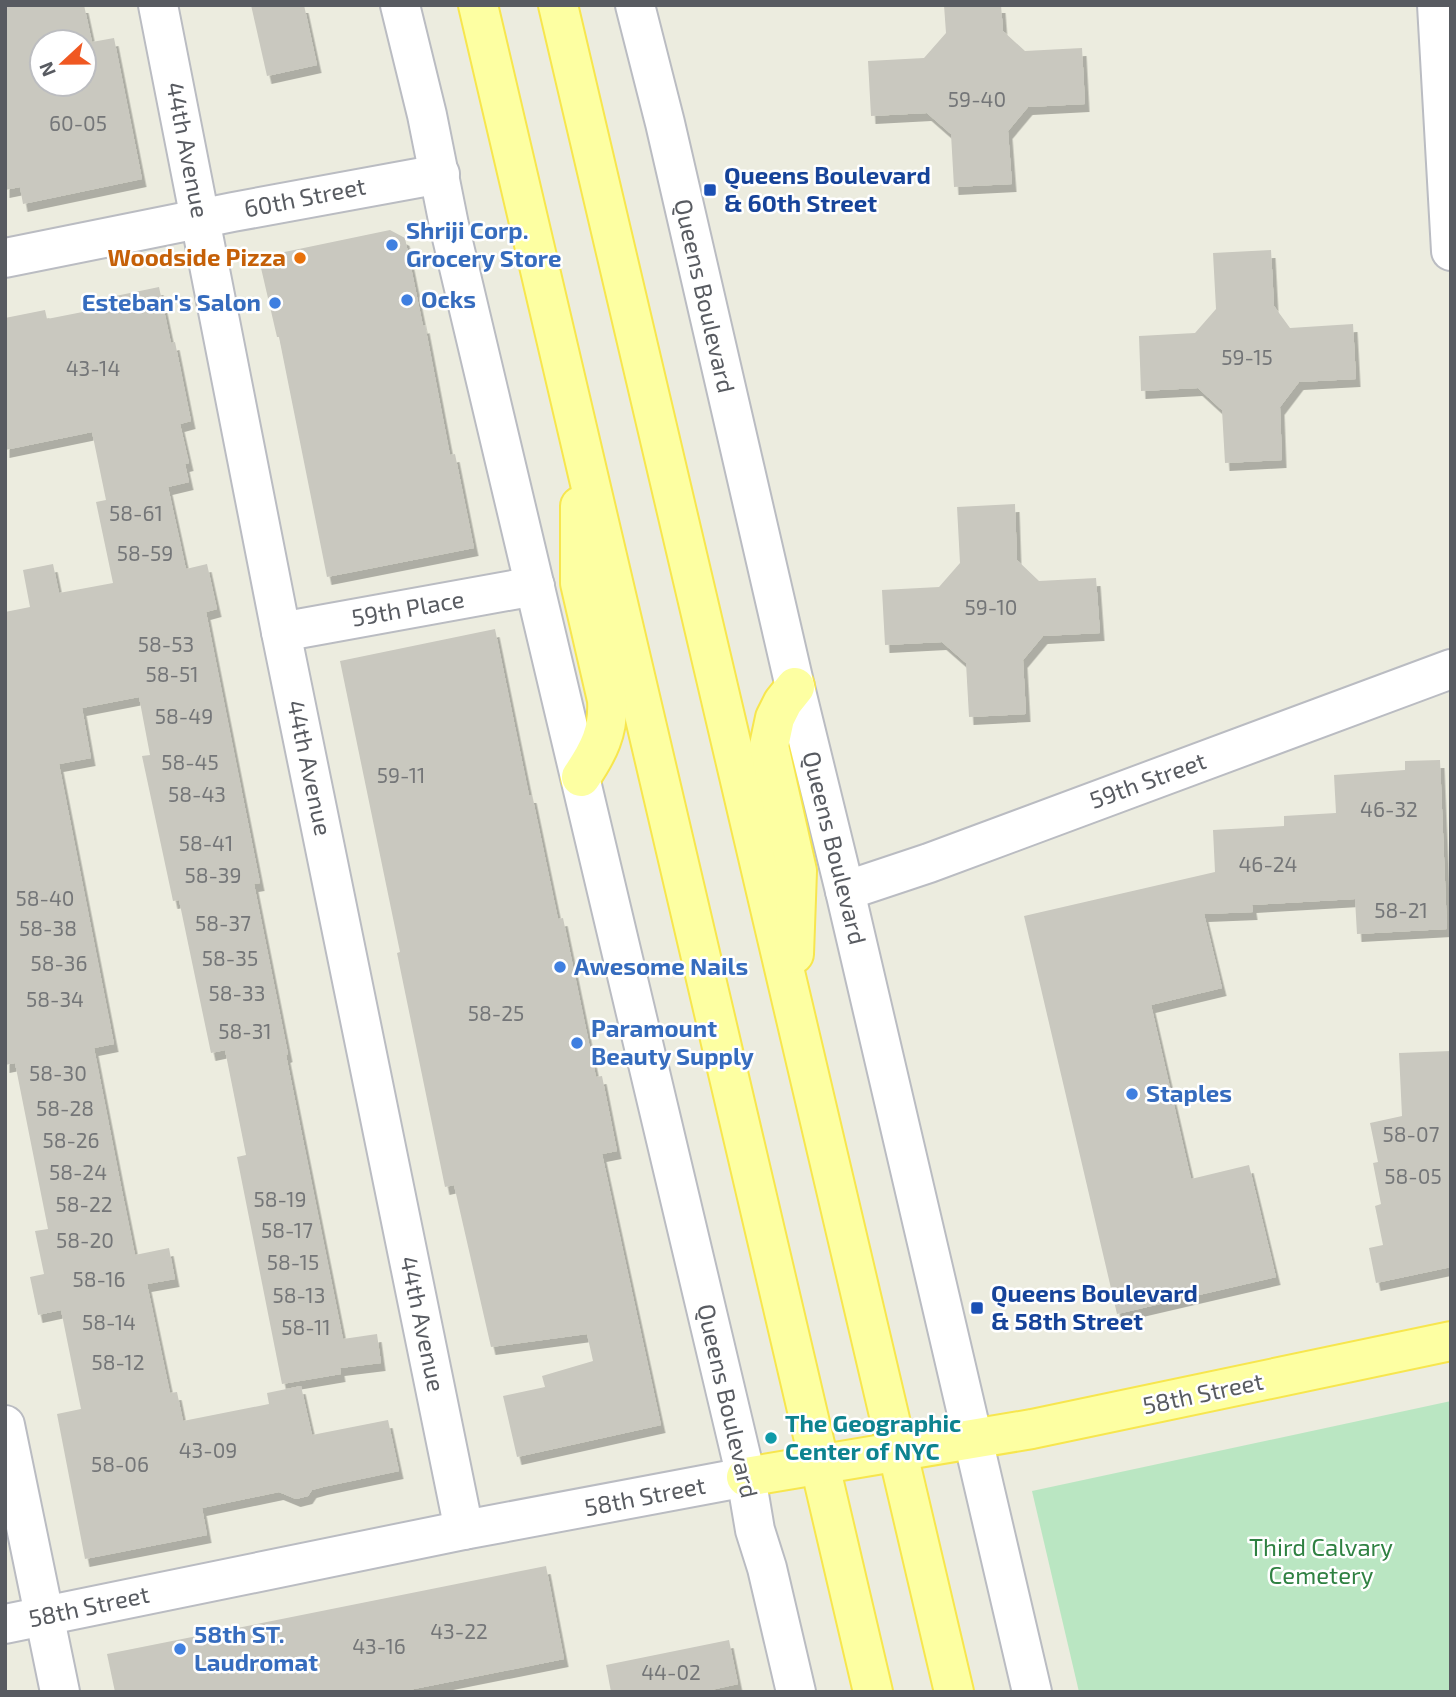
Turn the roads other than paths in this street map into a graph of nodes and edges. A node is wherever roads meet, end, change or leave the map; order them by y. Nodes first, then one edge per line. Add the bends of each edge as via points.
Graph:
1 (158, 5) edge
2 (400, 5) edge
3 (478, 5) edge
4 (558, 5) edge
5 (635, 5) edge
6 (1437, 5) edge
7 (440, 174) junction
8 (201, 218) junction
9 (1450, 228) edge
10 (5, 258) edge
11 (579, 438) junction
12 (536, 586) junction
13 (281, 632) junction
14 (1451, 669) edge
15 (795, 687) junction
16 (581, 777) junction
17 (845, 891) junction
18 (792, 1005) junction
19 (1451, 1341) edge
20 (5, 1425) edge
21 (973, 1438) junction
22 (897, 1451) junction
23 (819, 1464) junction
24 (746, 1477) junction
25 (464, 1530) junction
26 (44, 1616) junction
27 (5, 1624) edge
28 (60, 1692) edge
29 (796, 1692) edge
30 (873, 1692) edge
31 (954, 1692) edge
32 (1032, 1692) edge

1 - 8 street, 44th Avenue
2 - 7 street, Queens Boulevard
3 - 11 main road
4 - 18 main road
5 - 15 street, Queens Boulevard
6 - 9 street
7 - 8 street, 60th Street
7 - 12 street, Queens Boulevard
8 - 10 street, 60th Street
8 - 13 street, 44th Avenue
11 - 16 main road via 580,583 608,715 601,745
11 - 23 main road
12 - 13 street, 59th Place
12 - 16 street, Queens Boulevard
13 - 25 street, 44th Avenue
14 - 17 street, 59th Street
15 - 17 street, Queens Boulevard
15 - 18 main road via 775,718 769,746 797,870
16 - 24 street, Queens Boulevard
17 - 21 street, Queens Boulevard
18 - 22 main road
19 - 21 main road, 58th Street
20 - 26 street
21 - 22 main road, 58th Street
21 - 32 street, Queens Boulevard
22 - 23 main road, 58th Street
22 - 31 main road
23 - 24 main road, 58th Street
23 - 30 main road
24 - 25 street, 58th Street
24 - 29 street, Queens Boulevard
25 - 26 street, 58th Street
26 - 27 street, 58th Street
26 - 28 street

